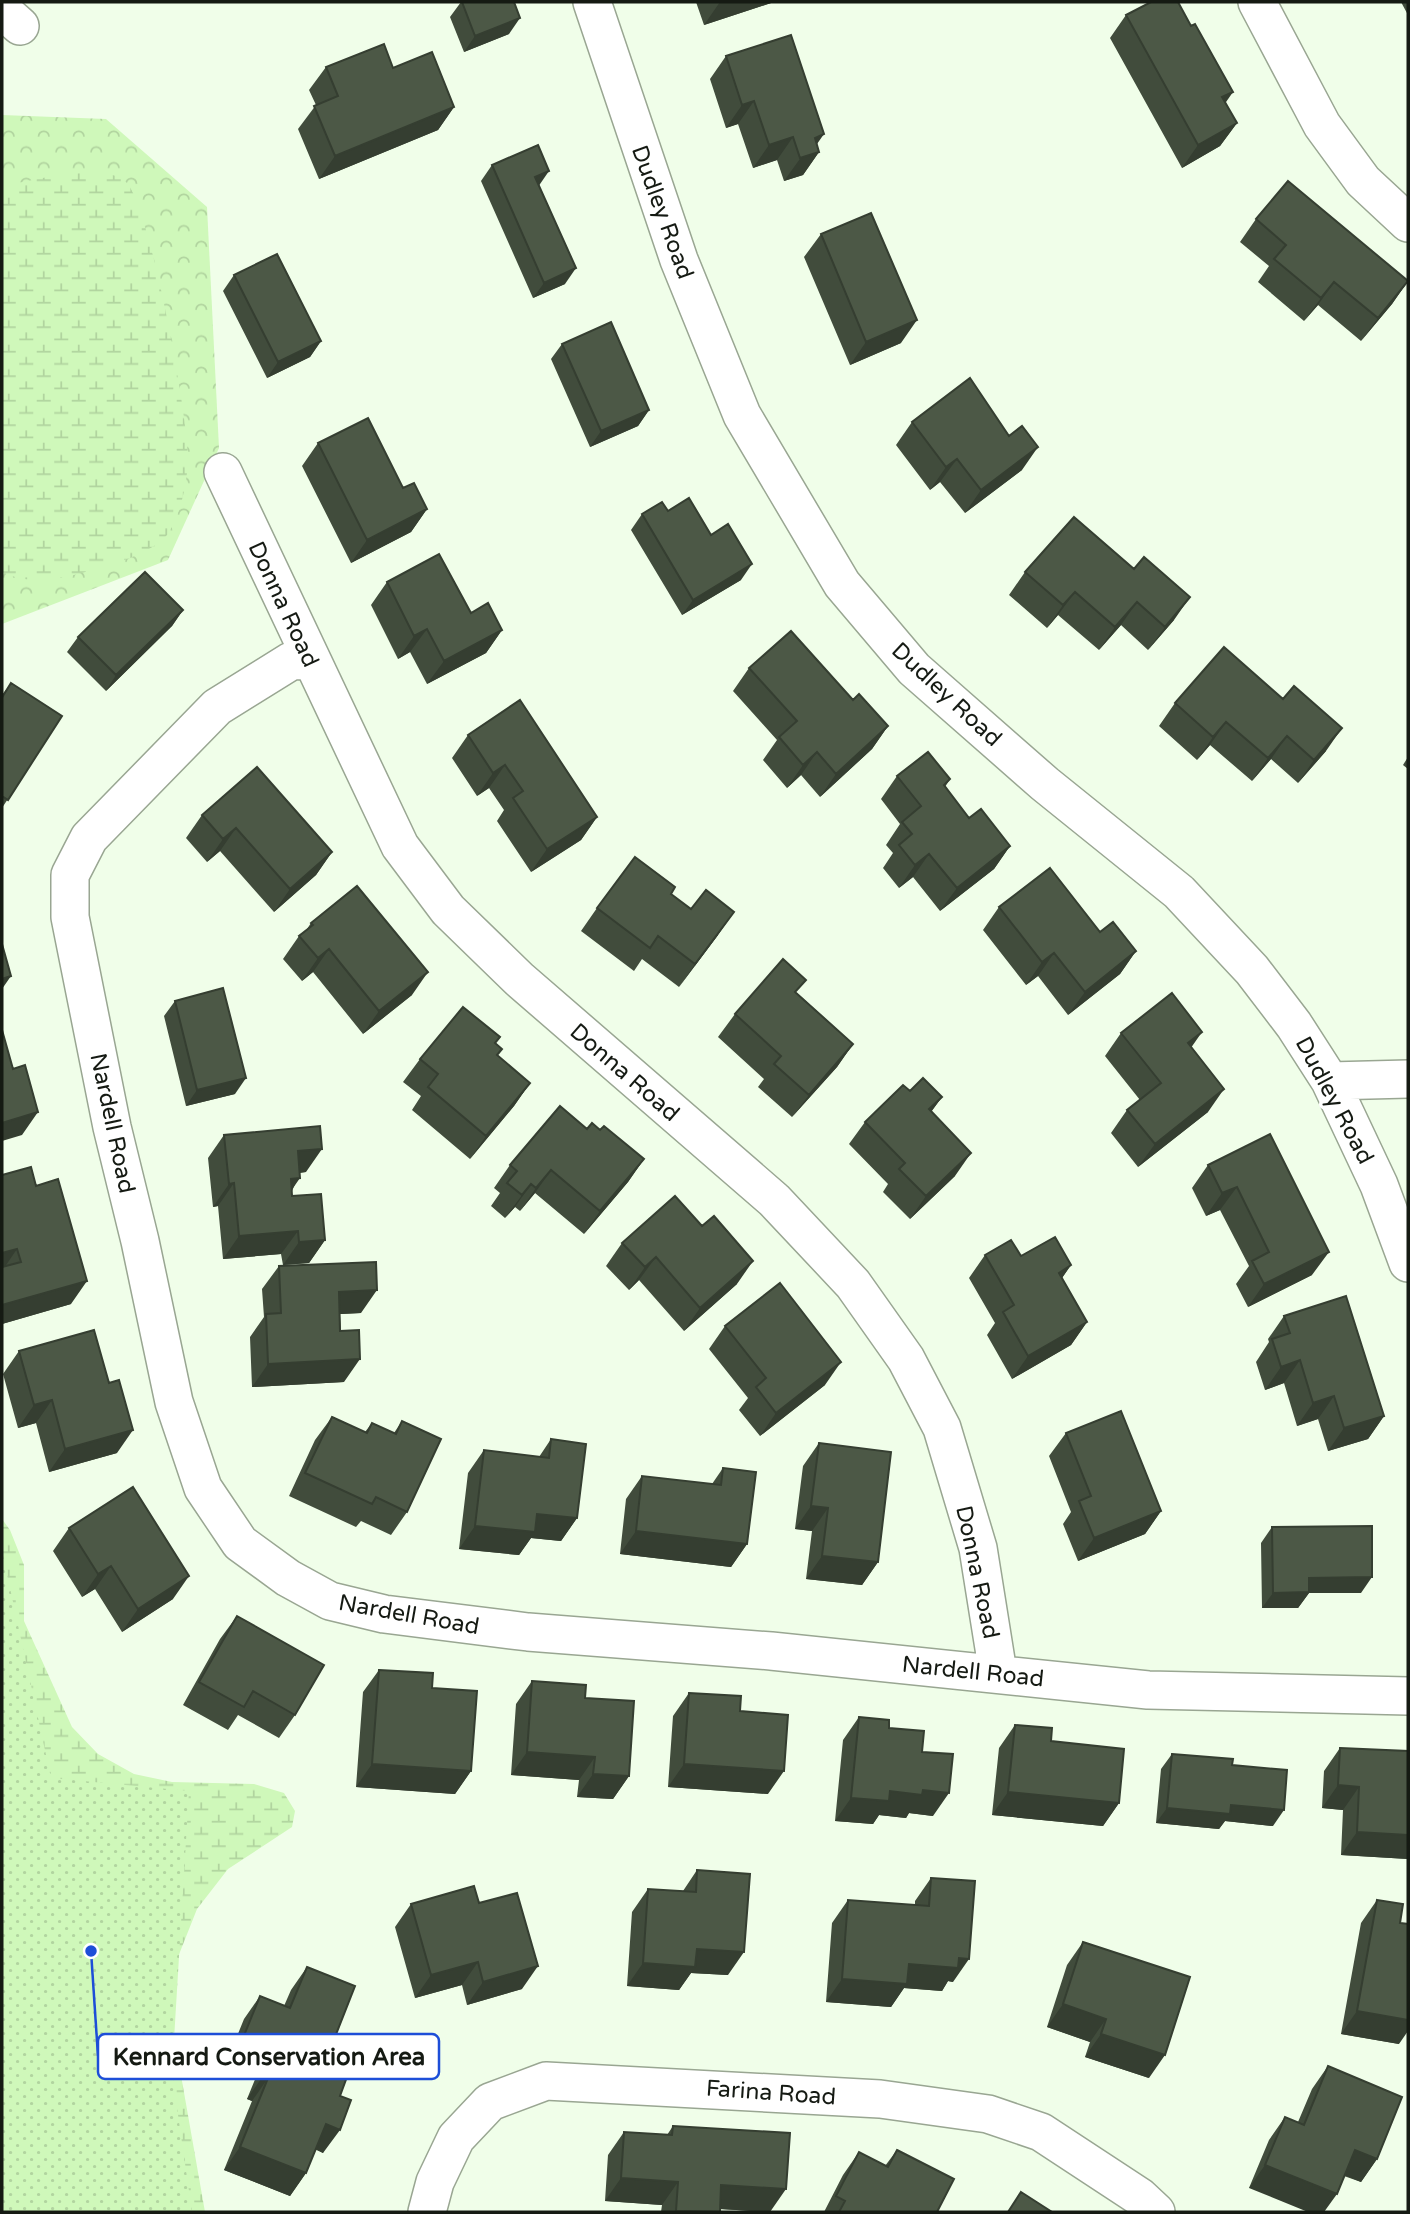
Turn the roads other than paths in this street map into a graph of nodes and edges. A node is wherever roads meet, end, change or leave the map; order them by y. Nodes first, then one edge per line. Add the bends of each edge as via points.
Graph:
1 (592, 2) edge
2 (1257, 2) edge
3 (1408, 223) edge
4 (223, 472) dead end
5 (310, 660) junction
6 (1408, 1079) edge
7 (1330, 1082) junction
8 (1408, 1263) edge
9 (998, 1673) junction
10 (1408, 1696) edge
11 (427, 2212) edge
12 (1156, 2212) edge

1 - 7 street, Dudley Road via 679,260 742,415 842,584 914,669 1045,784 1179,892 1252,970
2 - 3 street via 1322,125 1363,181
4 - 5 street, Donna Road
5 - 9 street, Donna Road via 400,846 449,910 519,979 774,1200 853,1284 906,1359 942,1428 974,1535
5 - 9 street, Nardell Road via 291,661 217,707 89,838 70,875 70,917 112,1127 174,1402 202,1488 240,1543 288,1578 330,1601 384,1614 528,1632
6 - 7 street
7 - 8 street, Dudley Road via 1379,1185
9 - 10 street, Nardell Road via 1148,1690
11 - 12 street, Farina Road via 456,2138 490,2102 546,2081 880,2099 988,2114 1041,2132

